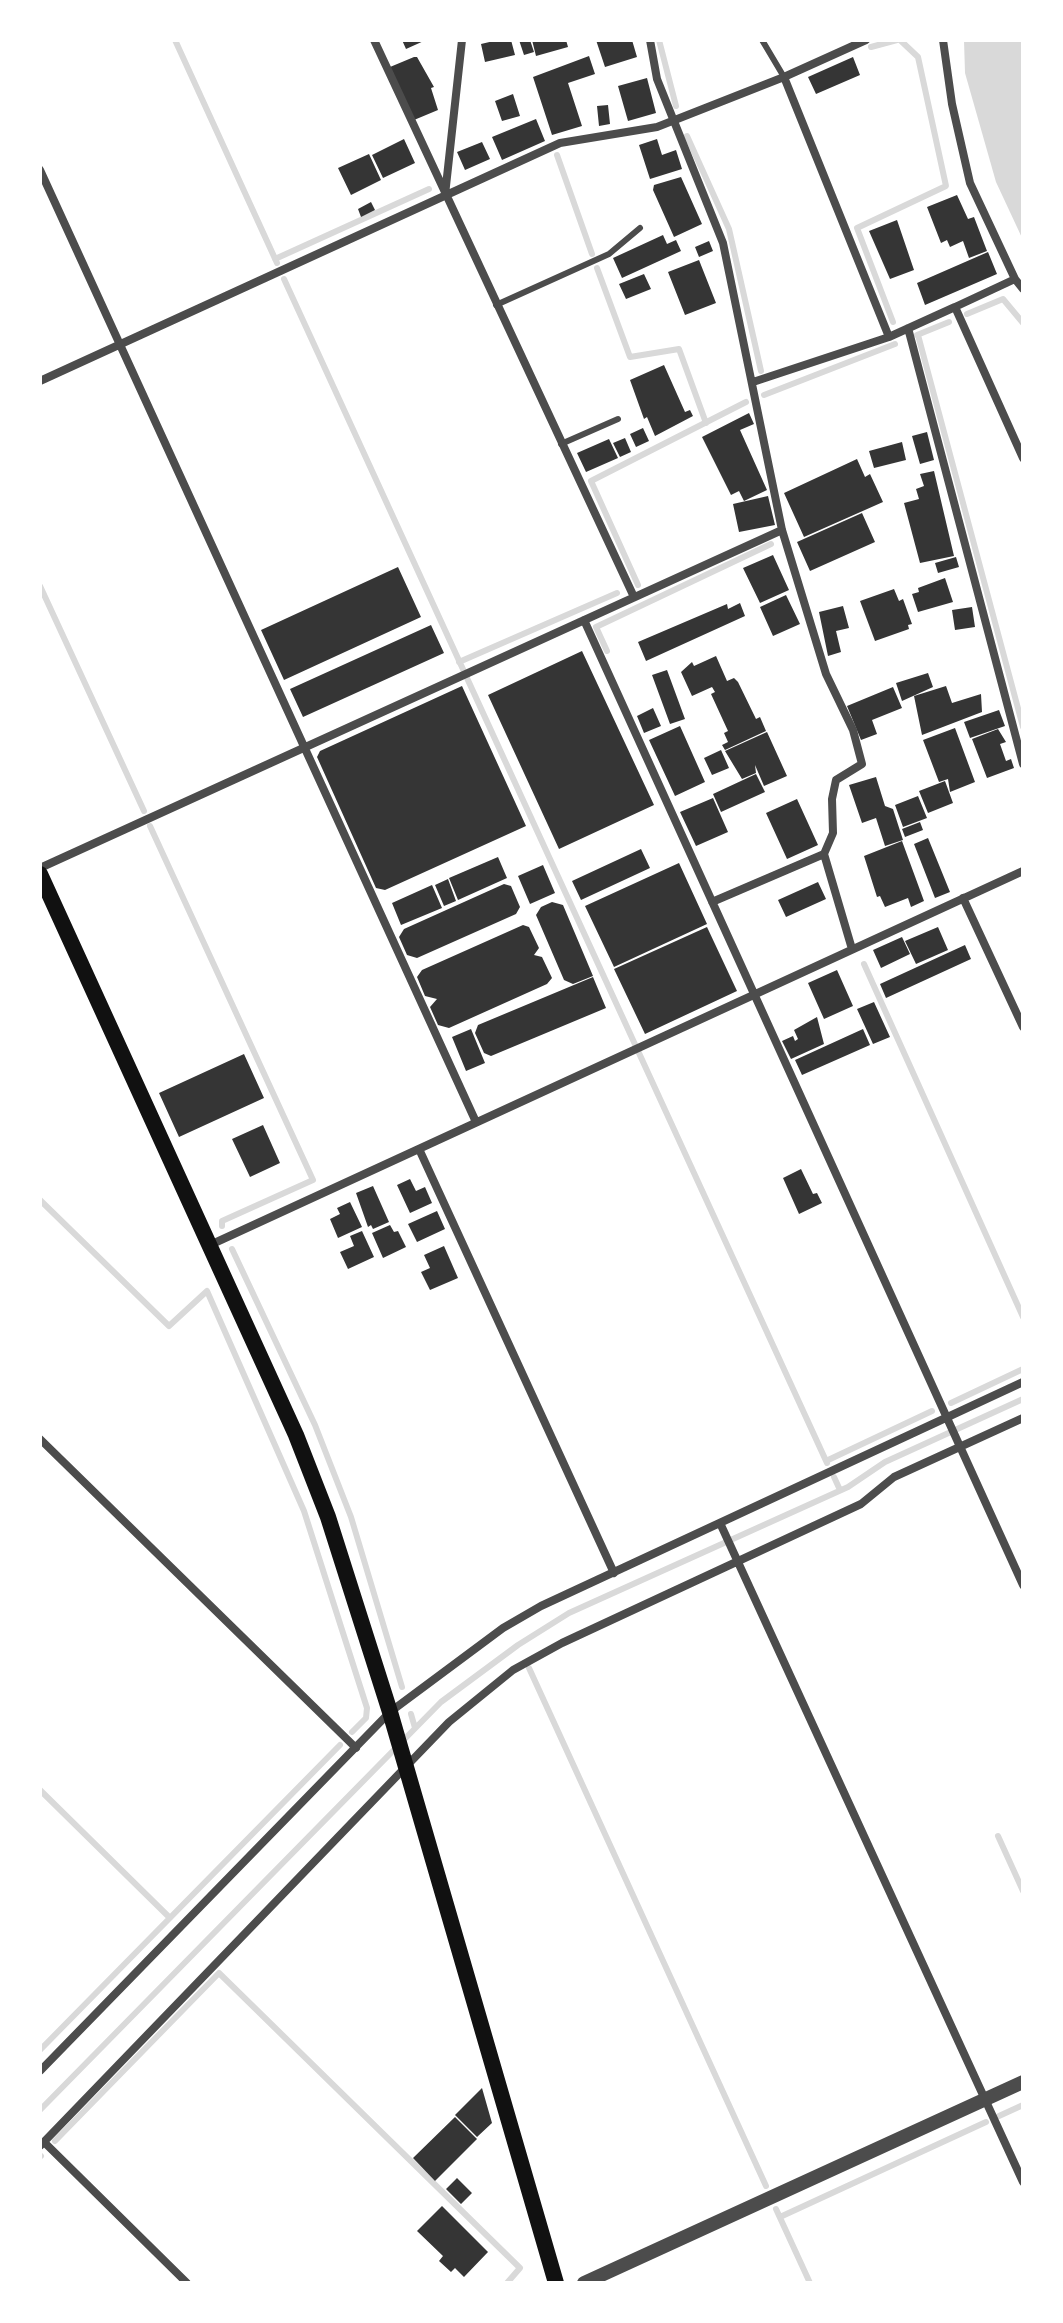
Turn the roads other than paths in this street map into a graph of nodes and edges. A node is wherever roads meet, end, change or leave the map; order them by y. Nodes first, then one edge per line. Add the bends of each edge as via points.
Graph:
1 (374, 40) edge
2 (462, 40) edge
3 (650, 40) edge
4 (762, 40) edge
5 (866, 40) edge
6 (943, 40) edge
7 (784, 77) junction
8 (673, 120) junction
9 (40, 170) edge
10 (445, 196) junction
11 (640, 228) dead end
12 (1015, 279) junction
13 (1023, 289) edge
14 (496, 305) junction
15 (955, 307) junction
16 (908, 328) junction
17 (889, 337) junction
18 (120, 344) junction
19 (40, 381) edge
20 (753, 382) junction
21 (618, 419) dead end
22 (561, 444) junction
23 (1023, 458) edge
24 (782, 530) junction
25 (634, 597) junction
26 (584, 620) junction
27 (304, 747) junction
28 (1023, 764) edge
29 (824, 854) junction
30 (40, 868) edge
31 (1023, 871) edge
32 (40, 874) edge
33 (963, 898) junction
34 (712, 902) junction
35 (852, 949) junction
36 (754, 994) junction
37 (1023, 1027) edge
38 (476, 1122) junction
39 (419, 1149) junction
40 (209, 1245) junction
41 (1023, 1382) edge
42 (1023, 1418) edge
43 (948, 1420) junction
44 (40, 1439) edge
45 (959, 1444) junction
46 (722, 1527) junction
47 (737, 1558) junction
48 (614, 1573) junction
49 (1023, 1585) edge
50 (390, 1712) junction
51 (356, 1748) junction
52 (404, 1762) junction
53 (40, 2071) edge
54 (1023, 2082) edge
55 (985, 2099) junction
56 (42, 2144) edge
57 (1023, 2182) edge
58 (187, 2283) edge
59 (556, 2283) edge
60 (584, 2283) edge

1 - 10 street
2 - 10 street
3 - 8 street via 657,79
4 - 7 lane
5 - 7 street
6 - 12 street via 970,183
7 - 8 street
7 - 17 street
8 - 10 street via 560,143
8 - 20 street via 723,243
9 - 18 street
10 - 14 street
10 - 18 street
11 - 14 lane via 609,254
12 - 13 street
12 - 15 street
14 - 22 street
15 - 16 street
15 - 23 street
16 - 17 street
16 - 28 street
17 - 20 street
18 - 19 street
18 - 27 street
20 - 24 street
21 - 22 lane
22 - 25 street
24 - 25 street
24 - 29 street via 826,674 853,730 862,764 836,780 833,833
25 - 26 street
26 - 27 street
26 - 34 street
27 - 30 street
27 - 38 street
29 - 34 street
29 - 35 street
31 - 33 street
32 - 40 main road
33 - 35 street
33 - 37 street
34 - 36 street
35 - 36 street
36 - 38 street
36 - 43 street
38 - 39 street
39 - 40 street
39 - 48 street
40 - 50 main road via 328,1517
41 - 43 street
42 - 45 street
43 - 45 street
43 - 46 street
44 - 51 street
45 - 47 street via 894,1477 861,1504
45 - 49 street
46 - 47 street
46 - 48 street
47 - 52 street via 513,1670
47 - 55 street
48 - 50 street via 503,1628
50 - 51 street
50 - 52 main road
51 - 53 street
52 - 56 street
52 - 59 main road
54 - 55 street
55 - 57 street
55 - 60 street
56 - 58 street

